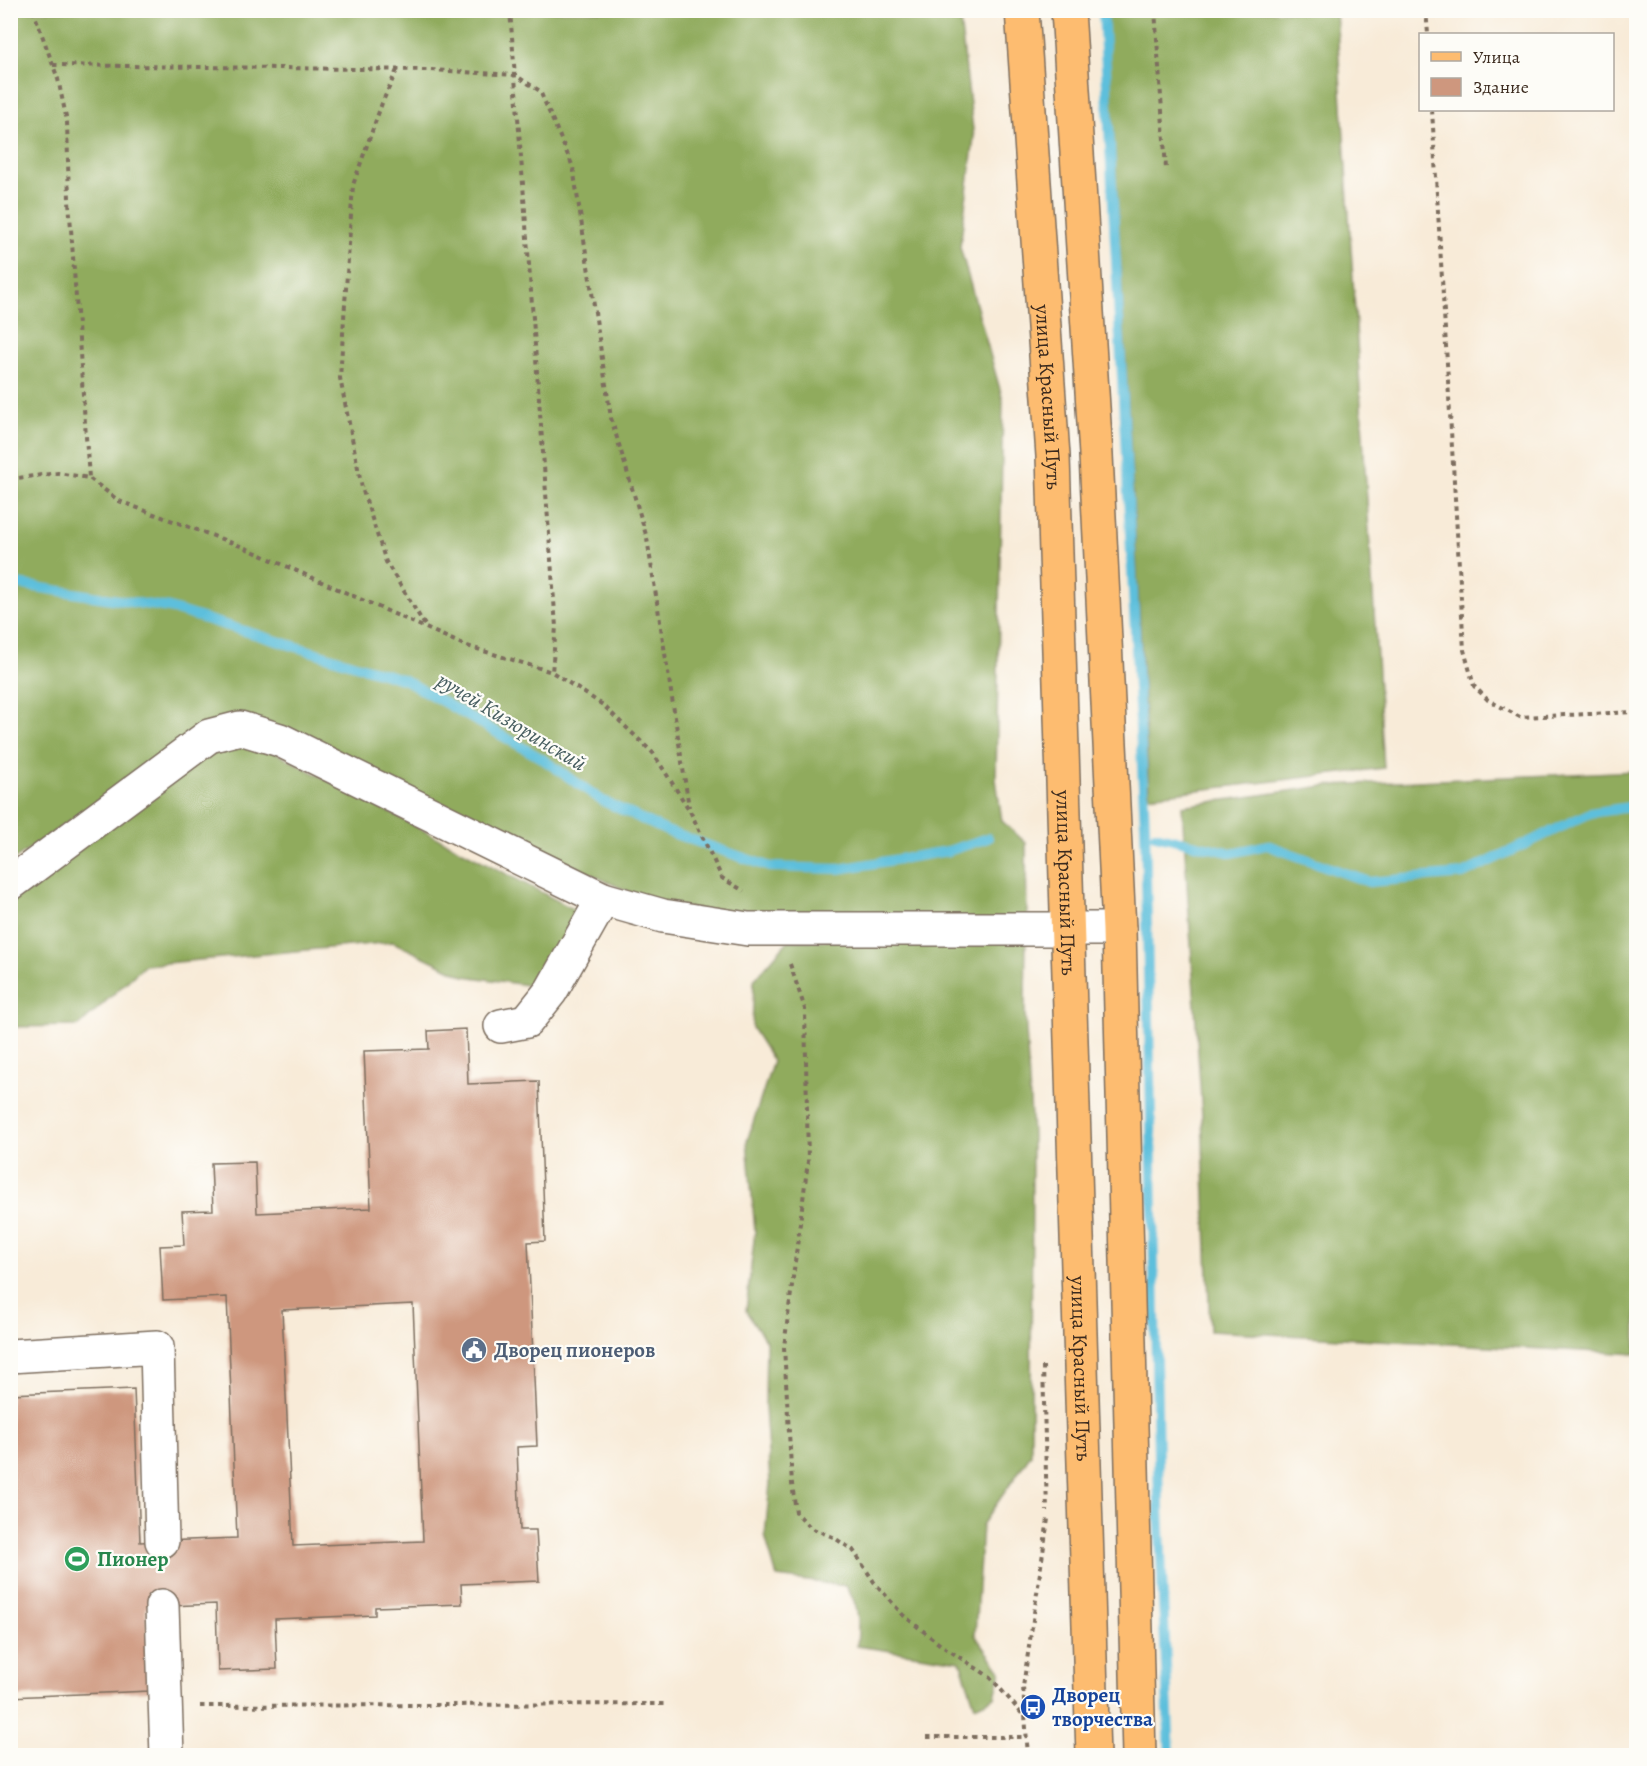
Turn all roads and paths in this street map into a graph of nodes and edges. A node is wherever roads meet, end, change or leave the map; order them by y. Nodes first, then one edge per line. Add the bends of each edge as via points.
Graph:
1 (33, 10) edge
2 (510, 10) edge
3 (1022, 10) edge
4 (1068, 10) edge
5 (1155, 10) edge
6 (1426, 10) edge
7 (1428, 33) edge
8 (52, 65) junction
9 (398, 70) junction
10 (515, 75) junction
11 (1432, 111) edge
12 (1166, 169) dead end
13 (89, 478) junction
14 (10, 479) edge
15 (426, 628) junction
16 (552, 672) junction
17 (1636, 712) edge
18 (690, 811) junction
19 (10, 884) edge
20 (603, 899) junction
21 (778, 929) junction
22 (1119, 929) junction
23 (1070, 930) junction
24 (501, 1026) dead end
25 (10, 1356) edge
26 (162, 1541) dead end
27 (162, 1606) dead end
28 (665, 1704) dead end
29 (166, 1706) junction
30 (1024, 1716) dead end
31 (927, 1737) dead end
32 (1025, 1737) dead end
33 (167, 1755) edge
34 (1093, 1755) edge
35 (1139, 1755) edge

1 - 8 path
2 - 10 path
3 - 23 main road, улица Красный Путь via 1053,456
4 - 22 main road, улица Красный Путь via 1096,455
5 - 12 path
6 - 7 path
8 - 9 path
8 - 13 path via 67,121
9 - 10 path
9 - 15 path via 353,184 340,378 362,488 386,562
10 - 16 path via 556,627
10 - 18 path via 540,91 573,167 612,418 647,538
11 - 17 path via 1464,650 1474,686 1488,700 1521,717
13 - 14 path via 58,472
13 - 15 path via 119,501 243,547
15 - 16 path via 464,645
16 - 18 path via 603,705 653,753
18 - 21 path via 723,878 765,909
19 - 20 lane via 209,736 240,728 280,740
20 - 21 lane via 663,916
20 - 24 lane via 551,992 527,1021
21 - 23 lane
21 - 30 path via 806,1009 808,1161 784,1347 796,1512 811,1528 853,1550 903,1615 990,1677
22 - 23 lane
22 - 35 main road, улица Красный Путь
23 - 34 main road, улица Красный Путь
25 - 26 lane via 157,1347
27 - 29 lane
28 - 29 path
29 - 33 lane
31 - 32 path

